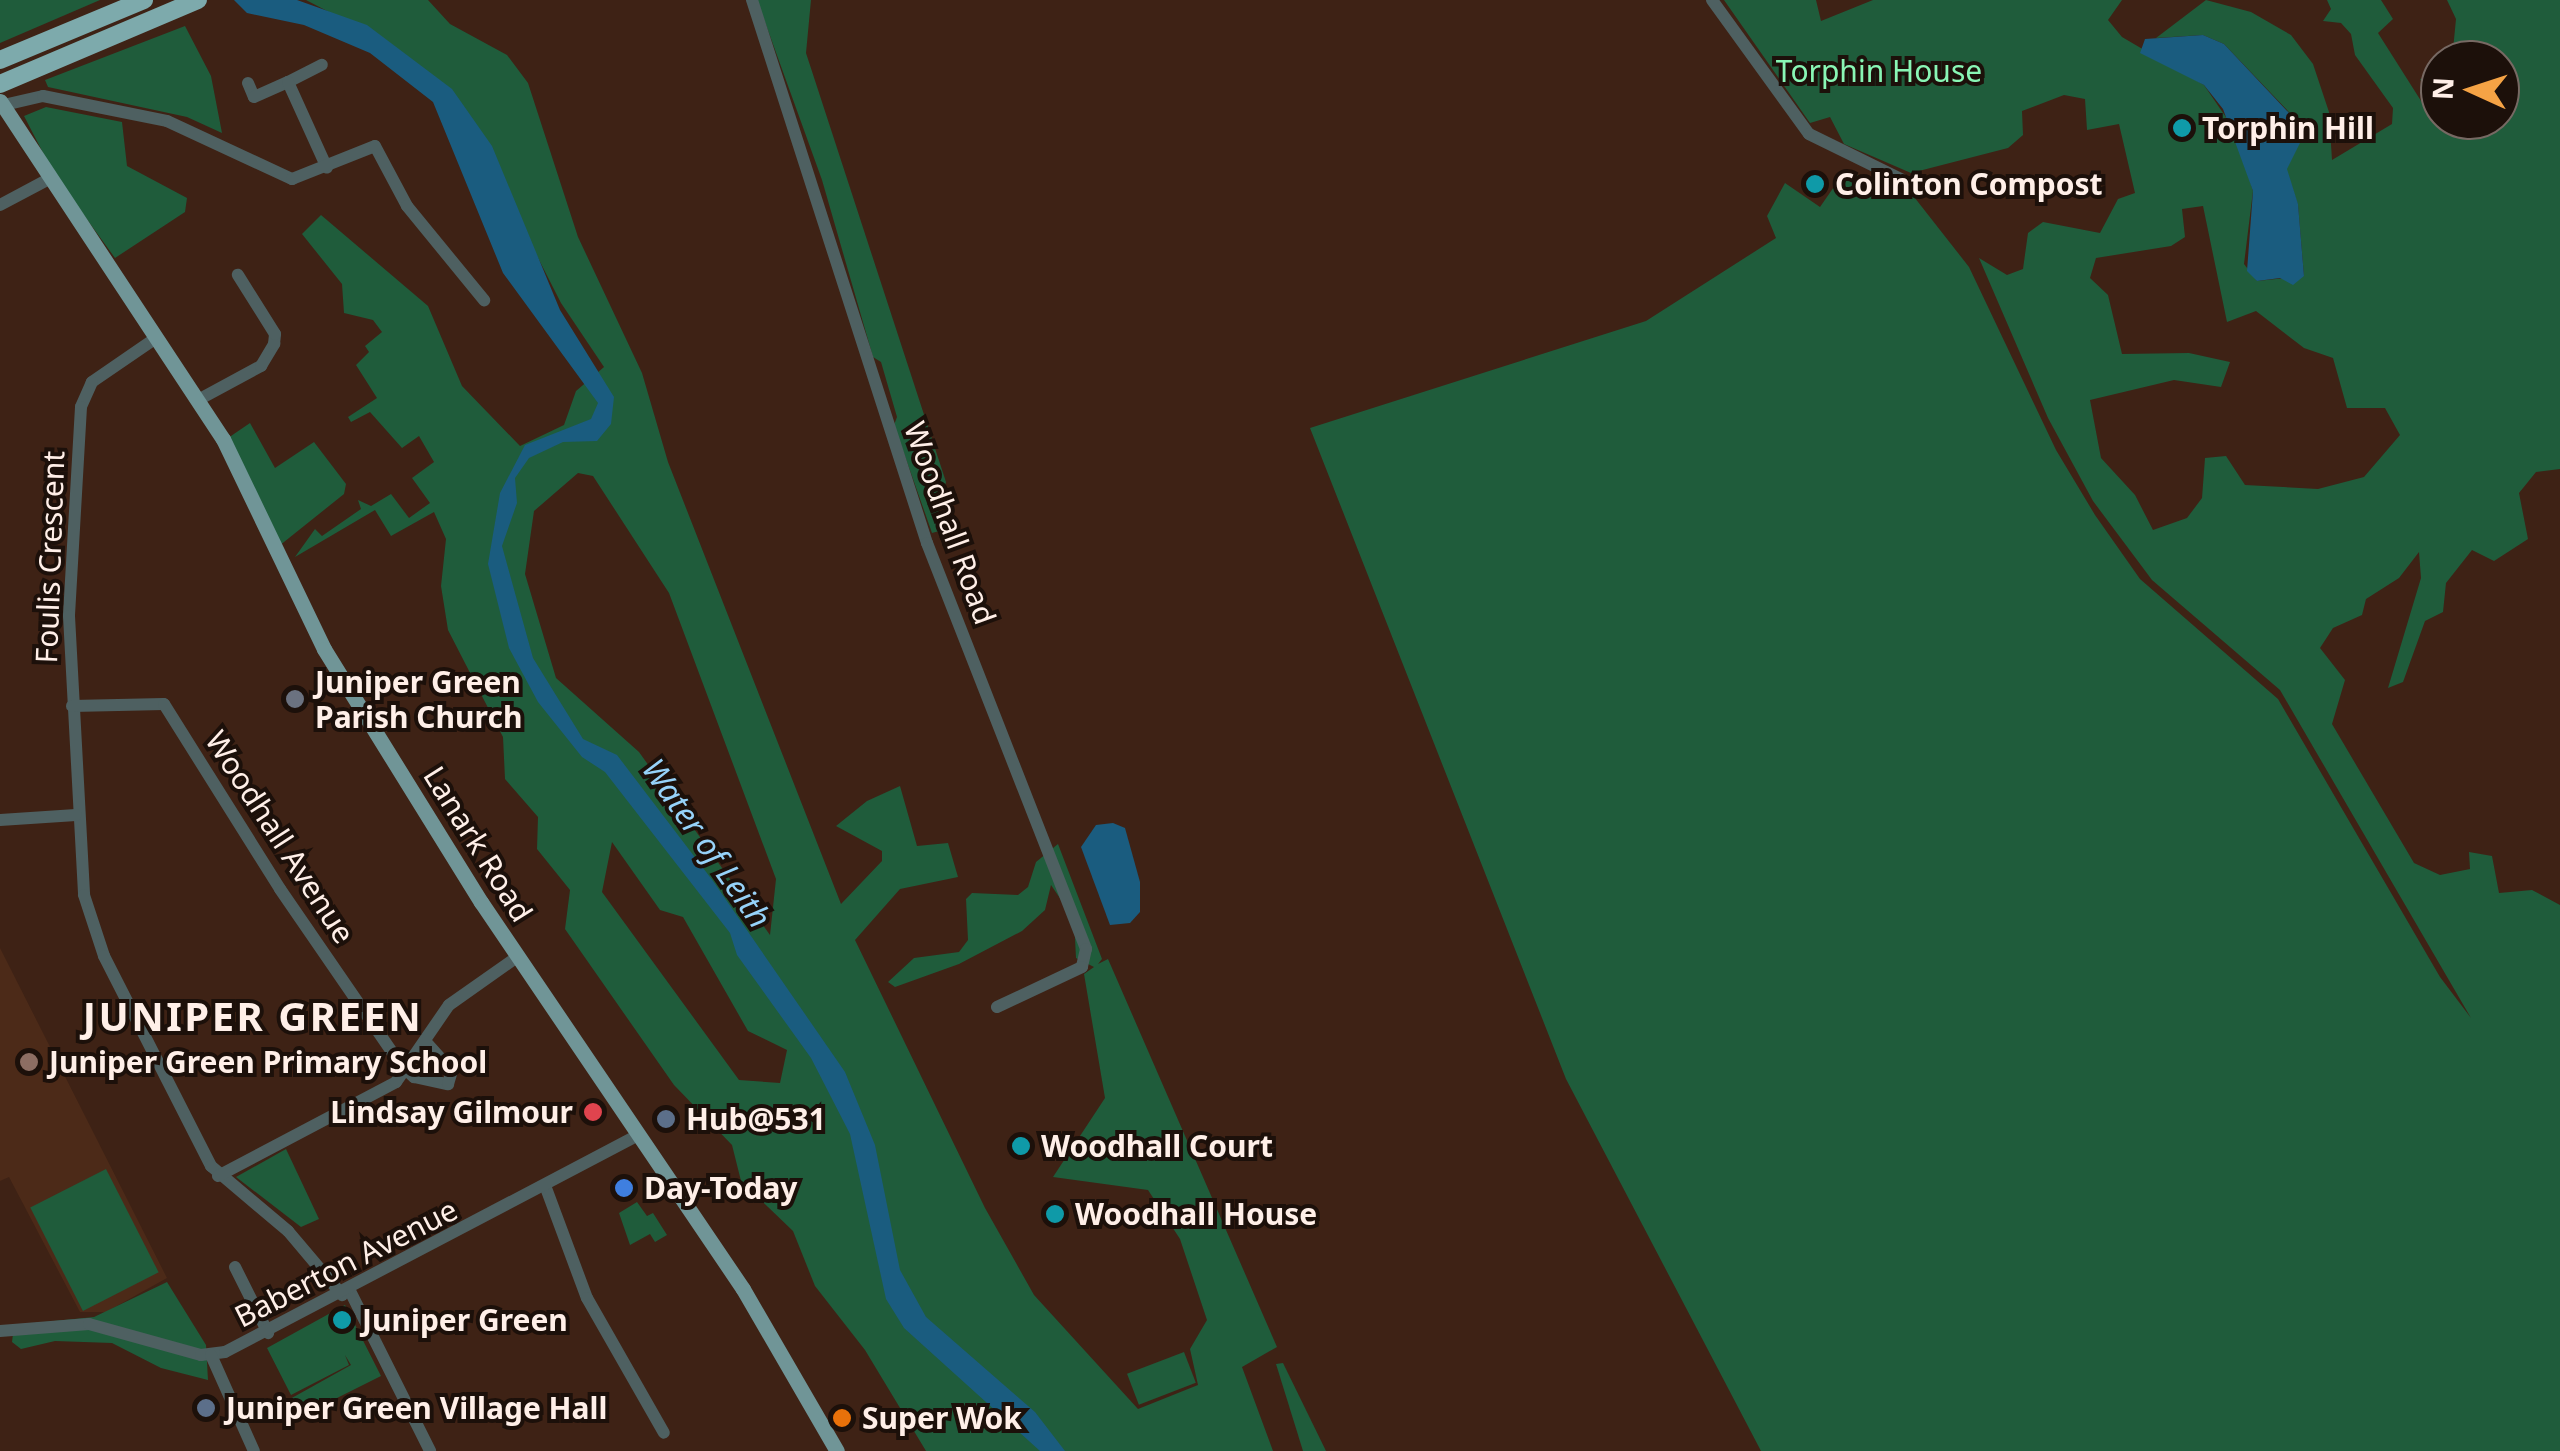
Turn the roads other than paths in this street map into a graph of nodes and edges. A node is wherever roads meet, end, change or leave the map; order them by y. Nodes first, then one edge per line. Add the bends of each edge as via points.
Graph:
1 (144, 0) edge
2 (198, 0) edge
3 (752, 0) edge
4 (1712, 0) edge
5 (0, 60) edge
6 (322, 65) dead end
7 (288, 82) junction
8 (0, 84) edge
9 (248, 84) dead end
10 (0, 104) edge
11 (327, 168) junction
12 (47, 180) junction
13 (1917, 187) dead end
14 (0, 205) edge
15 (238, 275) dead end
16 (484, 300) dead end
17 (260, 311) junction
18 (247, 320) dead end
19 (156, 338) junction
20 (198, 400) junction
21 (72, 706) junction
22 (76, 814) junction
23 (0, 820) edge
24 (517, 957) junction
25 (998, 1007) dead end
26 (428, 1044) junction
27 (408, 1072) junction
28 (639, 1135) junction
29 (218, 1176) junction
30 (546, 1188) junction
31 (235, 1267) dead end
32 (346, 1293) junction
33 (0, 1331) edge
34 (268, 1333) junction
35 (211, 1354) junction
36 (664, 1433) dead end
37 (251, 1450) edge
38 (430, 1451) edge
39 (837, 1451) edge

1 - 5 highway
2 - 8 highway
3 - 25 street, Woodhall Road via 926,543 1086,950 1082,966
4 - 13 street via 1809,134
6 - 7 street
7 - 9 street via 254,97
7 - 11 street
10 - 11 street via 27,97 61,100 184,125 281,177
10 - 12 main road, Lanark Road
11 - 16 street via 375,146 407,206
12 - 14 street
12 - 19 main road, Lanark Road
15 - 17 street
17 - 18 street
17 - 20 street via 275,334 266,360
19 - 20 main road, Lanark Road
19 - 21 street, Foulis Crescent via 92,382 83,397 69,591
20 - 24 main road, Lanark Road via 248,484 324,648
21 - 22 street, Foulis Crescent
21 - 27 street, Woodhall Avenue via 168,707 280,889
22 - 23 street
22 - 29 street, Foulis Crescent via 80,875 96,936
24 - 26 street via 450,1004
24 - 28 main road, Lanark Road
26 - 27 street
26 - 27 street via 452,1071 450,1082 440,1085
27 - 29 street
28 - 30 street, Baberton Avenue
28 - 39 main road, Lanark Road via 743,1290
29 - 32 street via 288,1231
30 - 32 street, Baberton Avenue
30 - 36 street via 587,1298
31 - 34 street
32 - 34 street, Baberton Avenue
32 - 38 street
33 - 35 street, Baberton Avenue via 89,1324
34 - 35 street, Baberton Avenue
35 - 37 street

